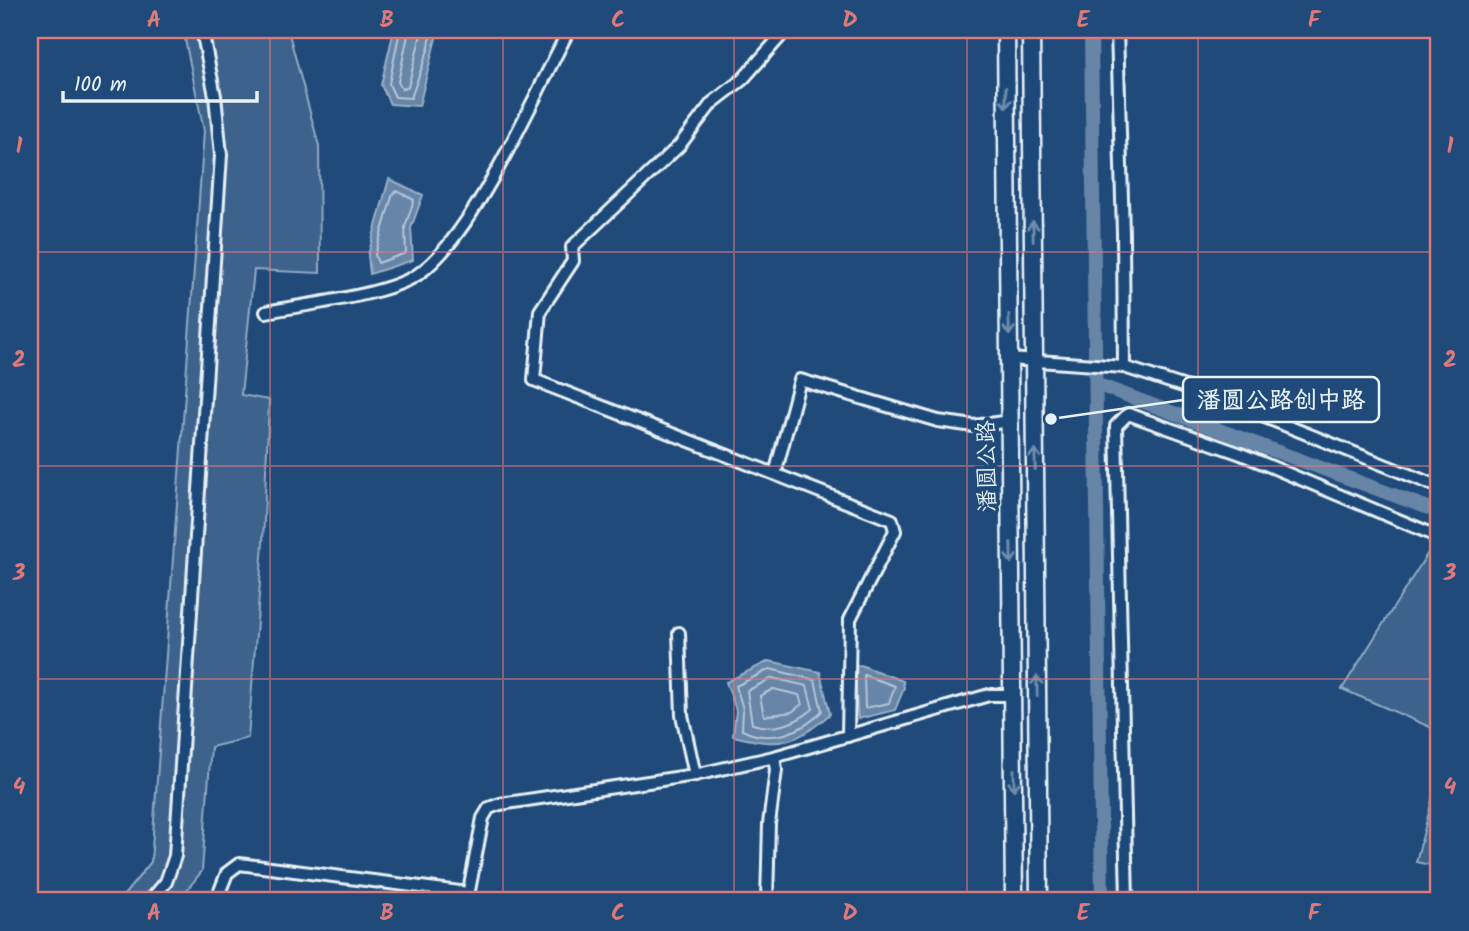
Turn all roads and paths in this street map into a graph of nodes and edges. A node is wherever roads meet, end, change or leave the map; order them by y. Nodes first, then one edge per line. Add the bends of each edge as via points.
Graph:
1 (201, 30) edge
2 (569, 30) edge
3 (786, 30) edge
4 (1006, 30) edge
5 (1031, 30) edge
6 (1117, 30) edge
7 (266, 312) dead end
8 (1009, 359) junction
9 (1034, 359) junction
10 (1124, 367) junction
11 (1010, 421) junction
12 (775, 474) junction
13 (1439, 487) edge
14 (1439, 537) edge
15 (679, 633) dead end
16 (1013, 695) junction
17 (848, 736) junction
18 (774, 757) junction
19 (695, 775) junction
20 (468, 897) edge
21 (150, 901) edge
22 (216, 901) edge
23 (768, 901) edge
24 (1014, 901) edge
25 (1039, 901) edge
26 (1127, 901) edge

1 - 21 street via 221,155 175,856 166,882
2 - 7 street via 460,232 417,275 383,289
3 - 12 street via 743,79 712,103 680,146 572,247 573,261 540,311 534,380
4 -> 8 main road, 潘圆公路
9 -> 5 main road, 潘圆公路
6 - 10 street
8 - 9 street
8 - 11 main road, 潘圆公路
9 - 10 street
25 -> 9 main road, 潘圆公路
10 - 13 street via 1210,395
11 - 12 street via 974,426 938,421 800,380
11 -> 16 main road, 潘圆公路
12 - 17 street via 892,520 895,531 850,619
14 - 26 street via 1241,454 1128,414 1116,426
15 - 19 street via 682,715
16 - 17 street via 989,695
16 -> 24 main road, 潘圆公路
17 - 18 street
18 - 19 street
18 - 23 street
19 - 20 street via 489,808 483,818
20 - 22 street via 239,864 227,873

